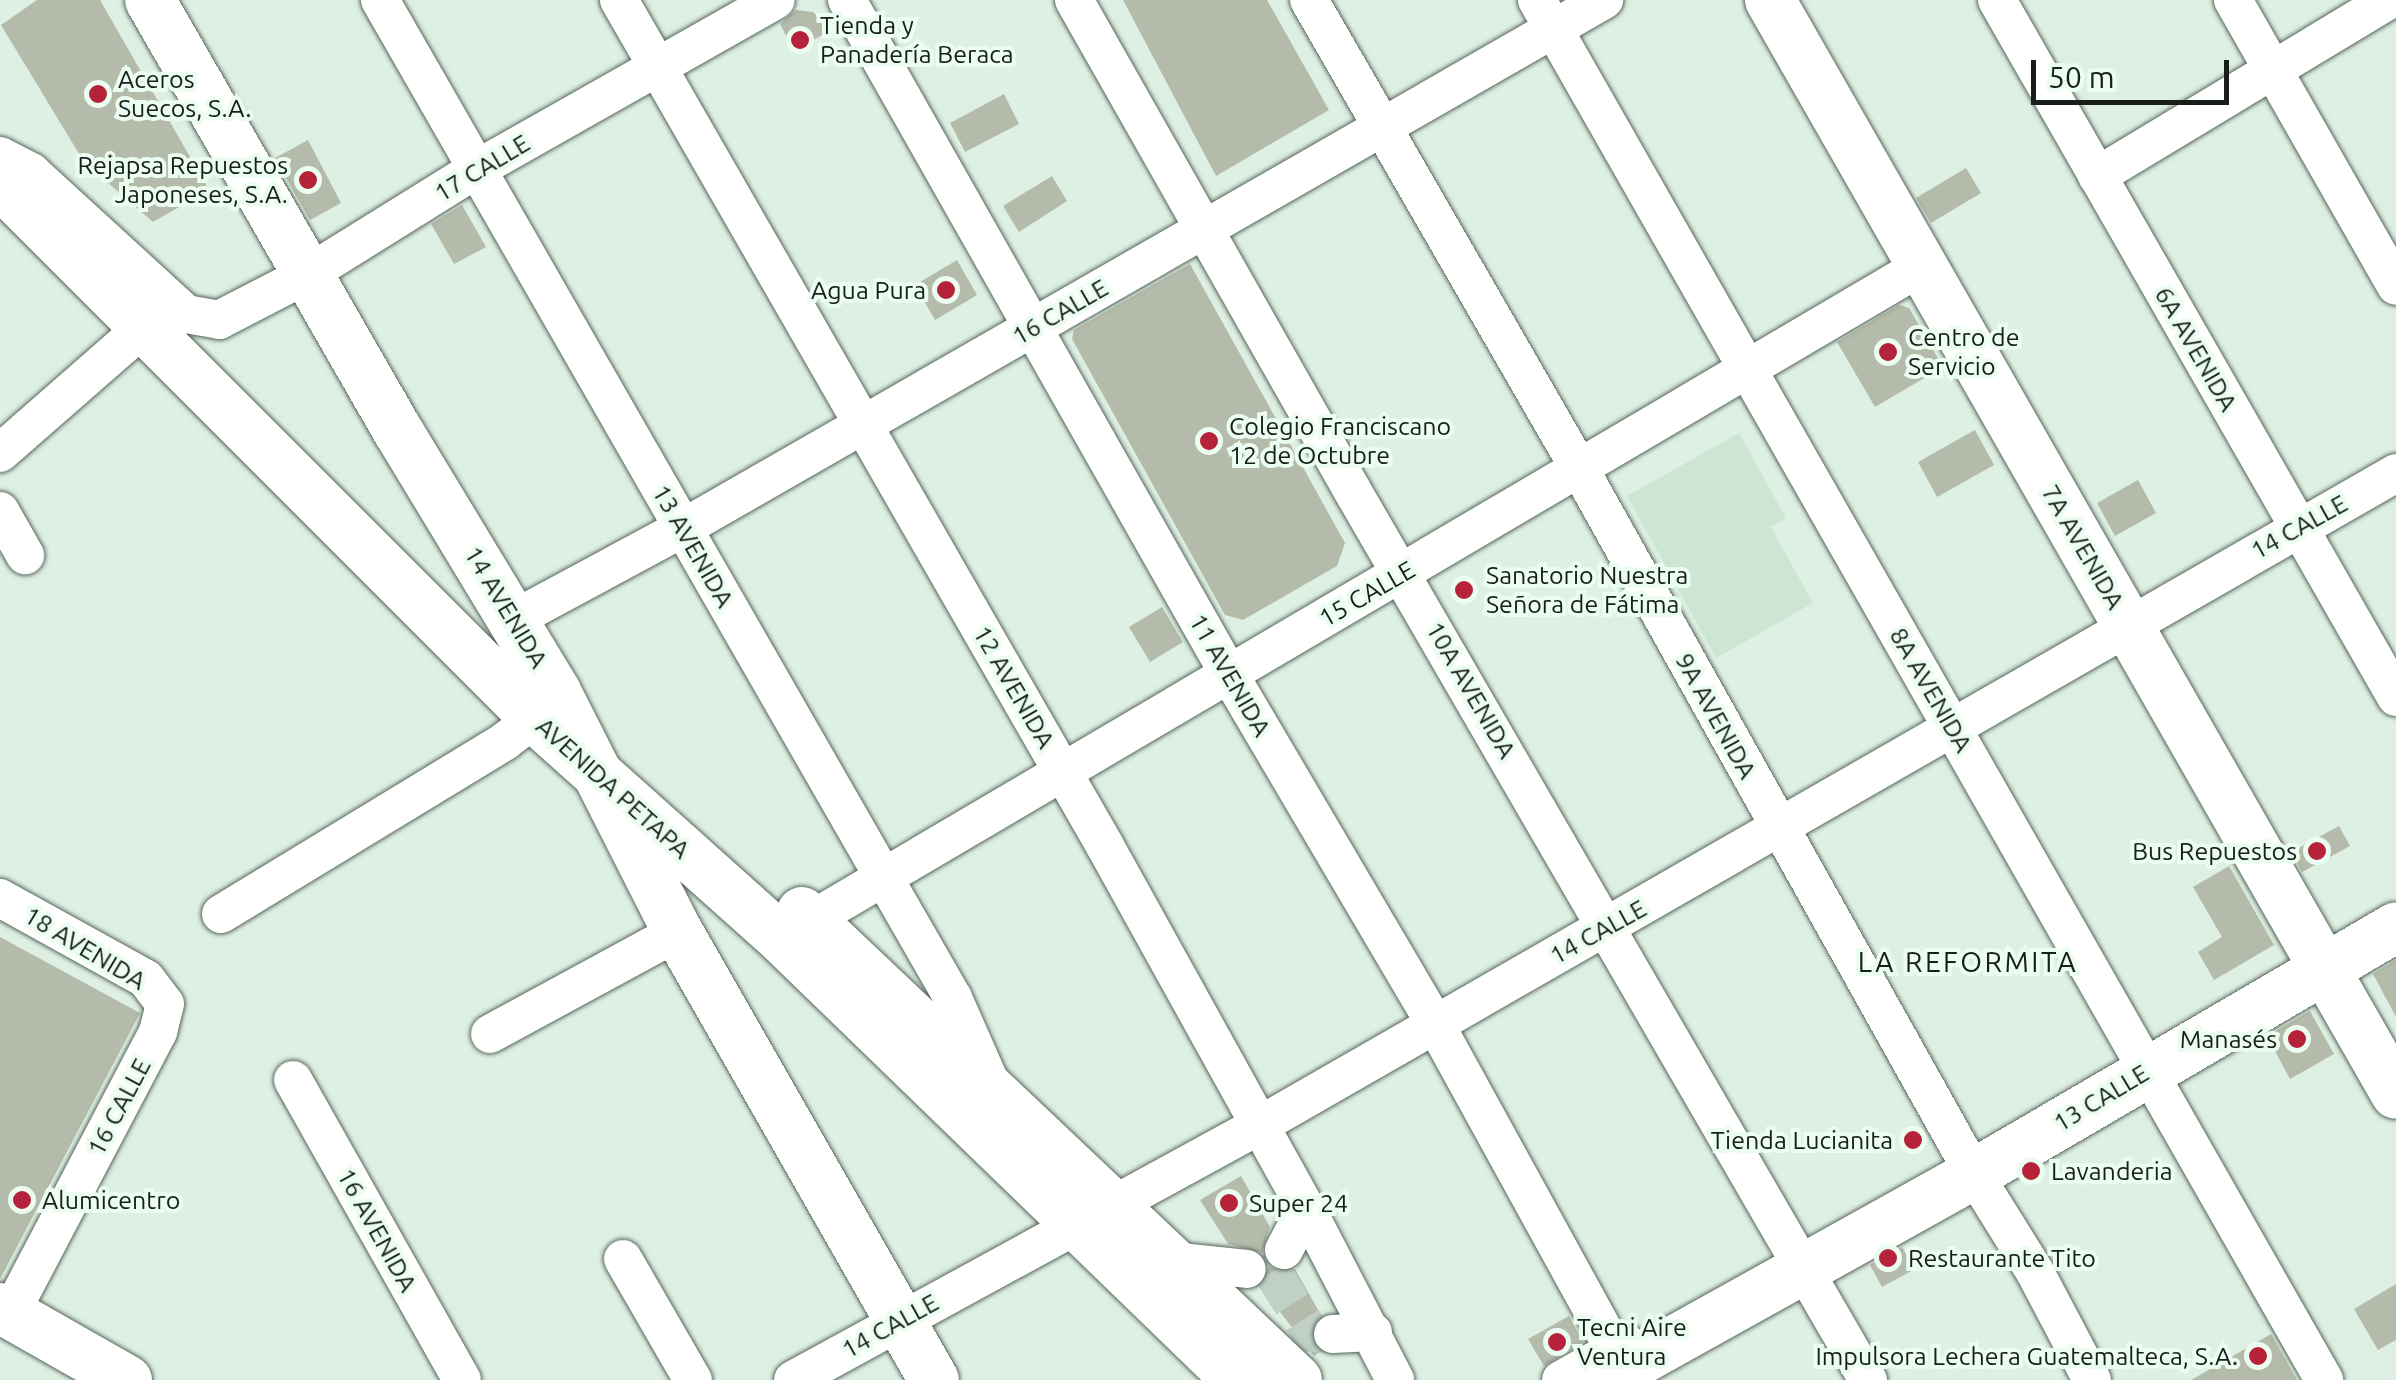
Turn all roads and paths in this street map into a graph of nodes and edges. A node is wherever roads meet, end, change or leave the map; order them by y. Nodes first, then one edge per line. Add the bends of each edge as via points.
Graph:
1 (150, 0) edge
2 (380, 0) edge
3 (619, 0) edge
4 (776, 0) edge
5 (846, 0) edge
6 (1074, 0) edge
7 (1309, 0) edge
8 (1604, 0) edge
9 (1770, 0) edge
10 (1997, 0) edge
11 (2233, 0) edge
12 (2389, 0) edge
13 (1545, 14) edge
14 (658, 67) junction
15 (2272, 68) junction
16 (1384, 126) junction
17 (0, 156) edge
18 (477, 169) junction
19 (2097, 176) junction
20 (0, 183) edge
21 (1206, 228) junction
22 (1922, 266) junction
23 (308, 274) junction
24 (2396, 286) edge
25 (164, 321) junction
26 (1033, 328) junction
27 (1748, 369) junction
28 (863, 425) junction
29 (0, 453) edge
30 (1578, 468) junction
31 (2396, 473) edge
32 (0, 512) edge
33 (2299, 527) junction
34 (683, 528) junction
35 (25, 555) dead end
36 (1403, 573) junction
37 (514, 619) junction
38 (2128, 624) junction
39 (1229, 674) junction
40 (2396, 697) edge
41 (545, 705) junction
42 (1952, 727) junction
43 (1063, 772) junction
44 (602, 780) junction
45 (1779, 828) junction
46 (883, 877) junction
47 (0, 898) edge
48 (221, 914) dead end
49 (2396, 927) edge
50 (1608, 928) junction
51 (797, 930) junction
52 (678, 932) junction
53 (2324, 968) junction
54 (712, 988) junction
55 (165, 1004) joint
56 (1434, 1022) junction
57 (490, 1034) dead end
58 (2148, 1070) junction
59 (292, 1080) dead end
60 (2396, 1094) edge
61 (997, 1097) junction
62 (1260, 1125) junction
63 (1974, 1174) junction
64 (1306, 1208) junction
65 (1096, 1218) junction
66 (1284, 1250) dead end
67 (623, 1259) dead end
68 (1171, 1261) junction
69 (1806, 1268) junction
70 (1247, 1269) dead end
71 (5, 1311) edge
72 (898, 1320) junction
73 (1373, 1332) junction
74 (1313, 1362) edge
75 (1609, 1365) edge
76 (127, 1380) edge
77 (462, 1380) edge
78 (693, 1380) edge
79 (793, 1380) edge
80 (934, 1380) edge
81 (1238, 1380) edge
82 (1395, 1380) edge
83 (1561, 1380) edge
84 (1648, 1380) edge
85 (1868, 1380) edge
86 (2092, 1380) edge
87 (2324, 1380) edge

1 - 23 main road, 14 AVENIDA
2 - 18 street, 13 AVENIDA
3 - 14 street, 12 AVENIDA
4 - 14 street, 17 CALLE
5 - 26 street, 11 AVENIDA
6 - 21 street, 10A AVENIDA
7 - 16 street, 9A AVENIDA
8 - 13 street, 16 CALLE
9 - 22 main road, 7A AVENIDA
10 - 19 street, 6A AVENIDA
11 - 15 street
12 - 15 street
13 - 16 street, 16 CALLE
13 - 27 street, 8A AVENIDA
14 - 18 street, 17 CALLE
14 - 28 street, 12 AVENIDA
15 - 19 street
15 - 24 street
16 - 21 street, 16 CALLE
16 - 30 street, 9A AVENIDA
17 - 25 street, AVENIDA PETAPA via 31,172
18 - 23 street, 17 CALLE
18 - 34 street, 13 AVENIDA
19 - 33 street, 6A AVENIDA
20 - 25 main road, AVENIDA PETAPA
21 - 26 street, 16 CALLE
21 - 36 street, 10A AVENIDA
22 - 27 street, 15 CALLE
22 - 38 main road, 7A AVENIDA
23 - 25 street, 17 CALLE via 219,320
23 - 37 main road, 14 AVENIDA
25 - 29 street
25 - 41 main road, AVENIDA PETAPA
26 - 28 street, 16 CALLE
26 - 39 street, 11 AVENIDA
27 - 30 street, 15 CALLE
27 - 42 street, 8A AVENIDA
28 - 34 street, 16 CALLE
28 - 43 street, 12 AVENIDA
30 - 36 street, 15 CALLE
30 - 45 street, 9A AVENIDA
31 - 33 street, 14 CALLE
32 - 35 street
33 - 38 street, 14 CALLE
33 - 40 street, 6A AVENIDA
34 - 37 street, 16 CALLE
34 - 46 street, 13 AVENIDA
36 - 39 street, 15 CALLE
36 - 50 street, 10A AVENIDA
37 - 41 main road, 14 AVENIDA
38 - 42 street, 14 CALLE
38 - 53 main road, 7A AVENIDA
39 - 43 street, 15 CALLE
39 - 56 street, 11 AVENIDA
41 - 44 main road, 14 AVENIDA
41 - 48 street via 505,741
41 - 51 main road, AVENIDA PETAPA
42 - 45 street, 14 CALLE
42 - 58 street, 8A AVENIDA
43 - 46 street, 15 CALLE
43 - 62 street, 12 AVENIDA
44 - 51 main road, AVENIDA PETAPA
44 - 52 main road, 14 AVENIDA
45 - 50 street, 14 CALLE
45 - 63 street, 9A AVENIDA
46 - 51 street, 15 CALLE
46 - 61 street, 13 AVENIDA via 953,998
47 - 55 street, 18 AVENIDA via 146,979
49 - 53 main road, 13 CALLE
50 - 56 street, 14 CALLE
50 - 69 street, 10A AVENIDA
51 - 54 main road via 742,956
51 - 61 main road, AVENIDA PETAPA
51 - 65 main road, AVENIDA PETAPA
52 - 54 main road, 14 AVENIDA
52 - 57 street
53 - 58 main road, 13 CALLE
53 - 60 main road, 7A AVENIDA
54 - 72 main road, 14 AVENIDA
55 - 71 street, 16 CALLE via 158,1032
56 - 62 street, 14 CALLE
56 - 75 street, 11 AVENIDA
58 - 63 main road, 13 CALLE
58 - 87 street, 8A AVENIDA
59 - 77 street, 16 AVENIDA
61 - 65 main road, AVENIDA PETAPA
62 - 64 street, 12 AVENIDA
62 - 65 street, 14 CALLE
63 - 69 main road, 13 CALLE
63 - 86 street, 9A AVENIDA
64 - 66 street
64 - 73 street, 12 AVENIDA
65 - 68 main road, AVENIDA PETAPA
65 - 72 street, 14 CALLE
65 - 81 main road, AVENIDA PETAPA
67 - 78 street
68 - 70 street
68 - 74 main road, AVENIDA PETAPA
69 - 75 main road, 13 CALLE
69 - 84 street, 13 CALLE via 1775,1308
69 - 85 street, 10A AVENIDA
71 - 76 main road
72 - 79 street, 14 CALLE
72 - 80 main road, 14 AVENIDA
73 - 74 street
73 - 82 street, 12 AVENIDA
75 - 83 street, 13 CALLE

